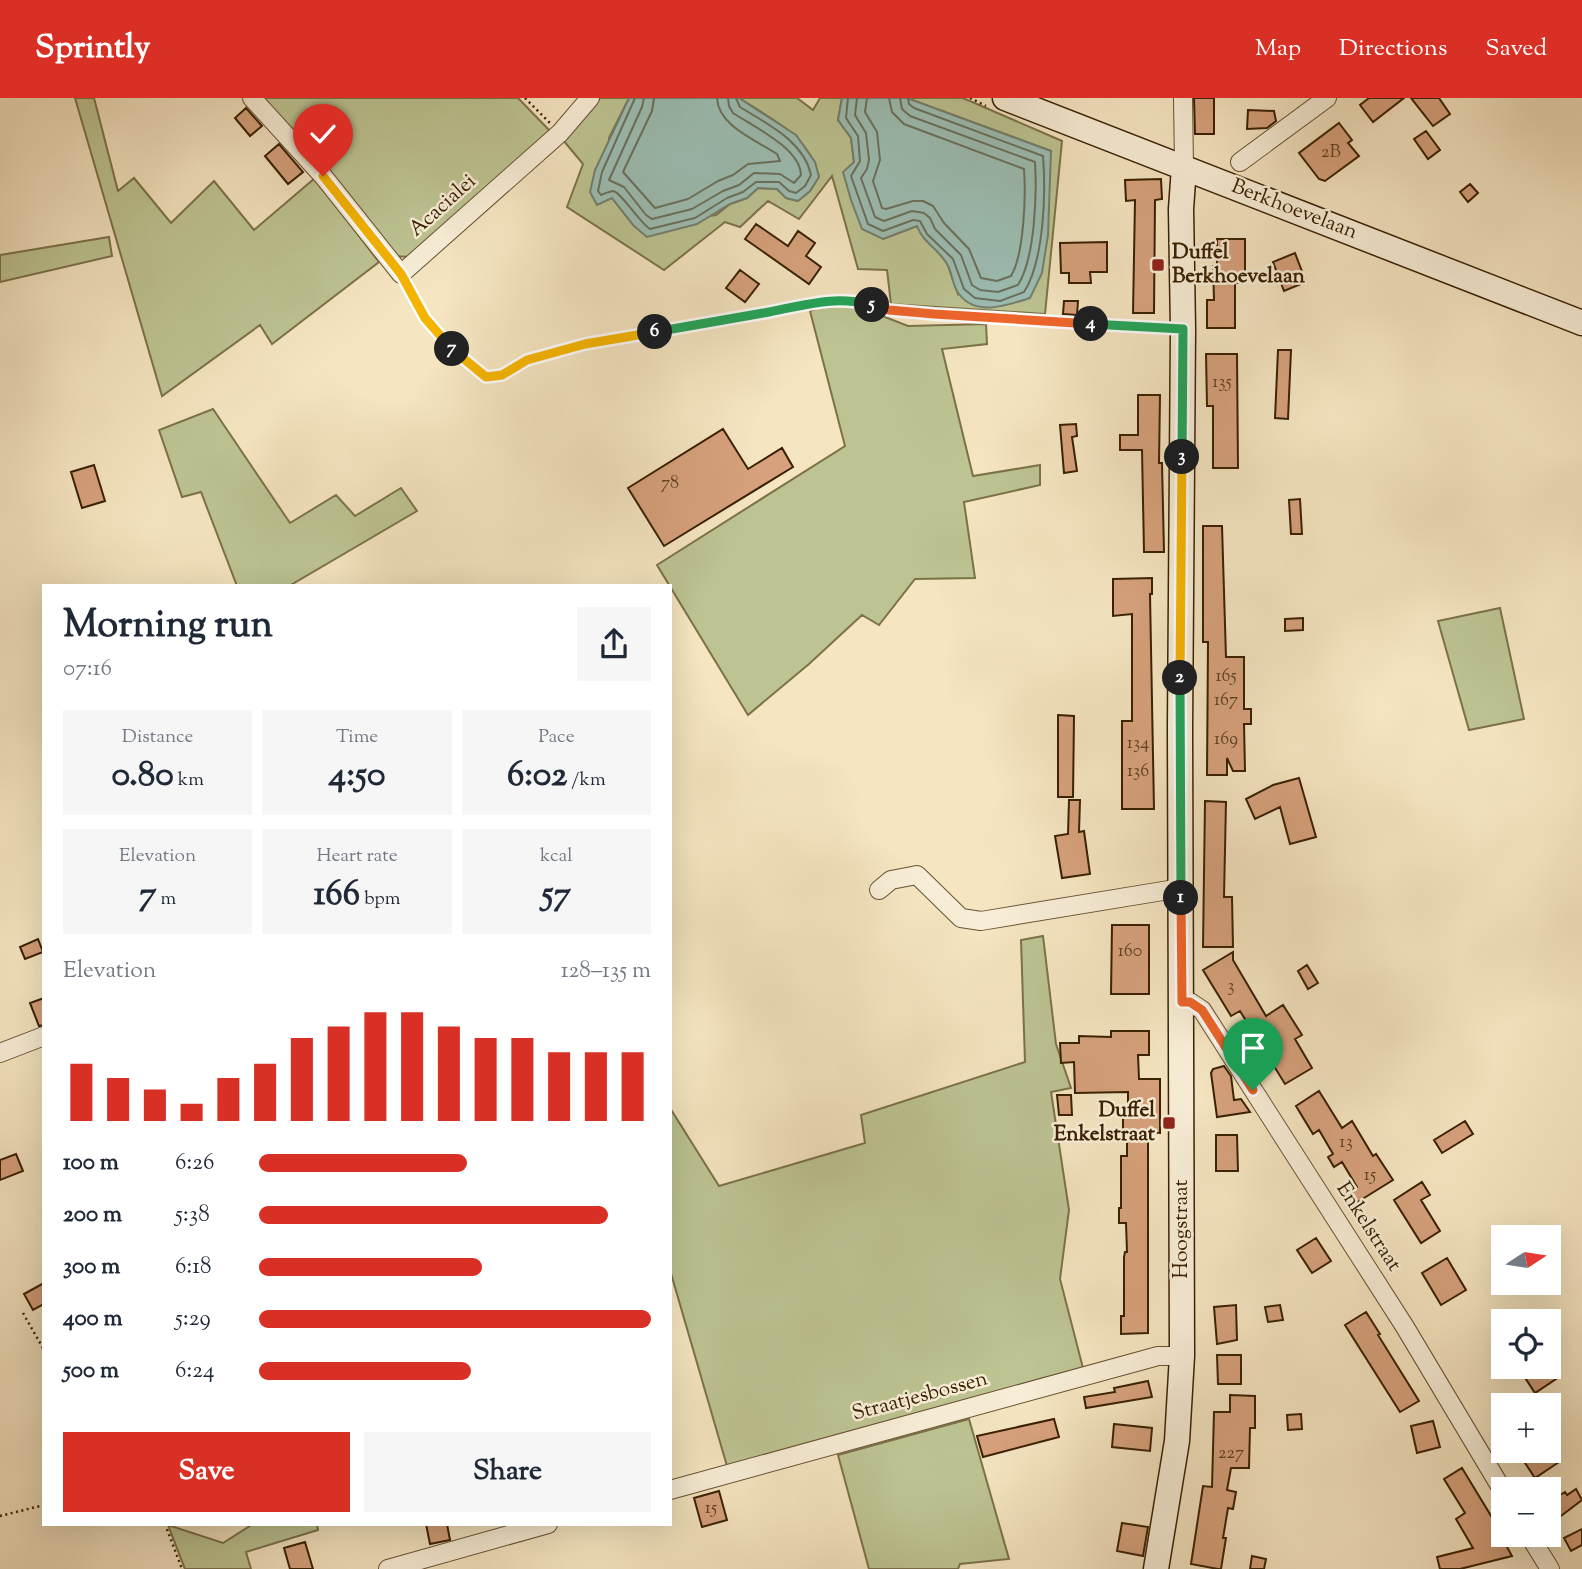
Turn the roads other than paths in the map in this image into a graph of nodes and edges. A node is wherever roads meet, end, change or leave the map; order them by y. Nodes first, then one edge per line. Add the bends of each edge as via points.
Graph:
1 (252, 98) edge
2 (590, 98) edge
3 (1005, 98) edge
4 (1183, 98) edge
5 (1326, 98) edge
6 (1240, 162) dead end
7 (1184, 167) junction
8 (1582, 323) edge
9 (1181, 888) junction
10 (879, 890) dead end
11 (1182, 1002) junction
12 (42, 1037) edge
13 (0, 1052) edge
14 (1182, 1356) junction
15 (1495, 1477) edge
16 (672, 1489) edge
17 (541, 1526) edge
18 (1536, 1547) edge
19 (388, 1569) edge
20 (1156, 1569) edge
21 (1549, 1569) edge

1 - 2 street, Acacialei via 323,176 401,274 560,132
3 - 7 street, Berkhoevelaan
4 - 7 street, Hoogstraat
5 - 6 street
7 - 8 street, Berkhoevelaan
7 - 9 street, Hoogstraat
9 - 10 street via 981,921 961,918 917,875 891,880
9 - 11 street, Hoogstraat
11 - 14 street, Hoogstraat
11 - 15 street, Enkelstraat via 1202,1010
12 - 13 street
14 - 16 street, Straatjesbossen via 1158,1356
14 - 20 street, Hoogstraat via 1177,1441
17 - 19 street
18 - 21 street

